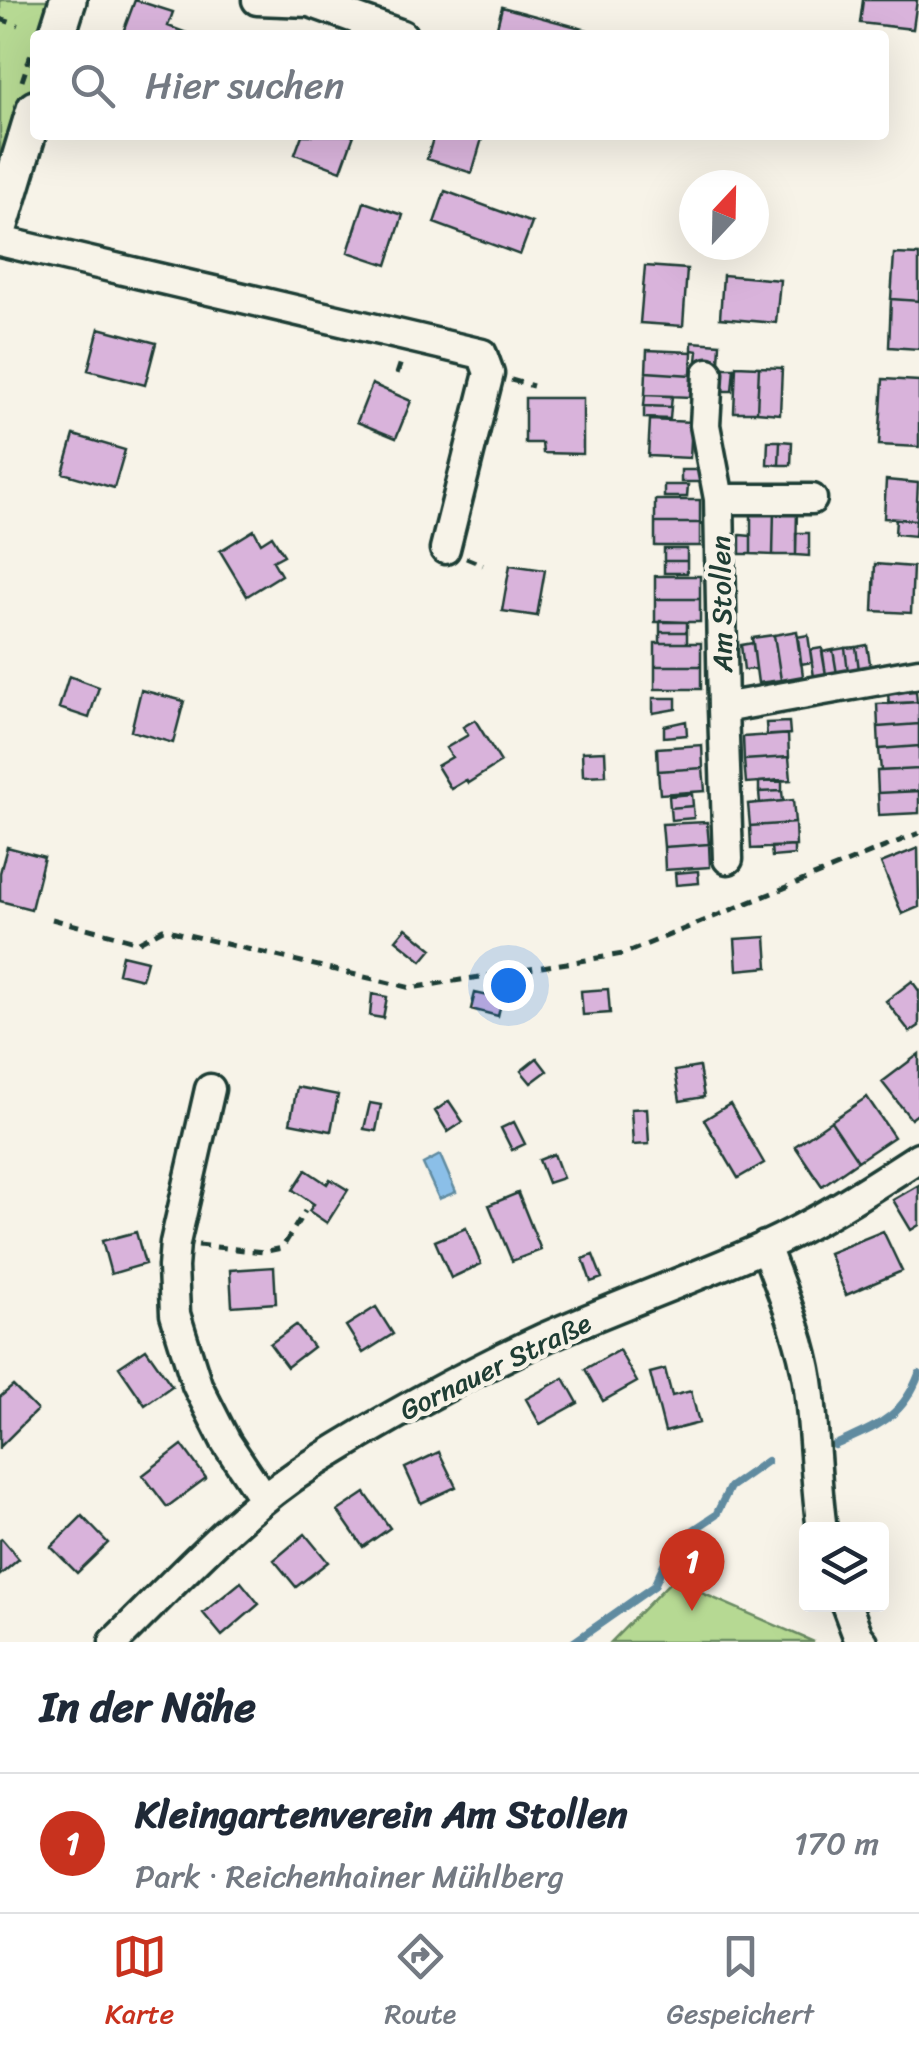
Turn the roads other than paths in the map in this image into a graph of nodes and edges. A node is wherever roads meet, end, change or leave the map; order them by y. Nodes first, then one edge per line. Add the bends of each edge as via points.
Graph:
1 (68, 0) edge
2 (257, 0) edge
3 (59, 30) edge
4 (388, 30) edge
5 (30, 126) edge
6 (0, 226) edge
7 (0, 241) edge
8 (708, 373) dead end
9 (719, 499) junction
10 (812, 499) dead end
11 (445, 549) dead end
12 (919, 674) edge
13 (723, 708) junction
14 (728, 859) dead end
15 (210, 1089) dead end
16 (919, 1156) edge
17 (765, 1246) junction
18 (264, 1499) junction
19 (821, 1522) edge
20 (849, 1612) edge
21 (859, 1640) edge
22 (114, 1642) edge

1 - 3 main road
2 - 4 street via 310,2
5 - 6 main road
7 - 11 street via 482,354 488,374
8 - 9 street, Am Stollen via 705,426
9 - 10 street, Am Stollen
9 - 13 street, Am Stollen
12 - 13 street, Am Stollen
13 - 14 street, Am Stollen
15 - 18 street via 175,1243 175,1314 198,1385
16 - 17 street, Gornauer Straße via 835,1211
17 - 18 street, Gornauer Straße via 452,1384
17 - 19 street via 807,1377
18 - 22 street, Gornauer Straße
20 - 21 street

